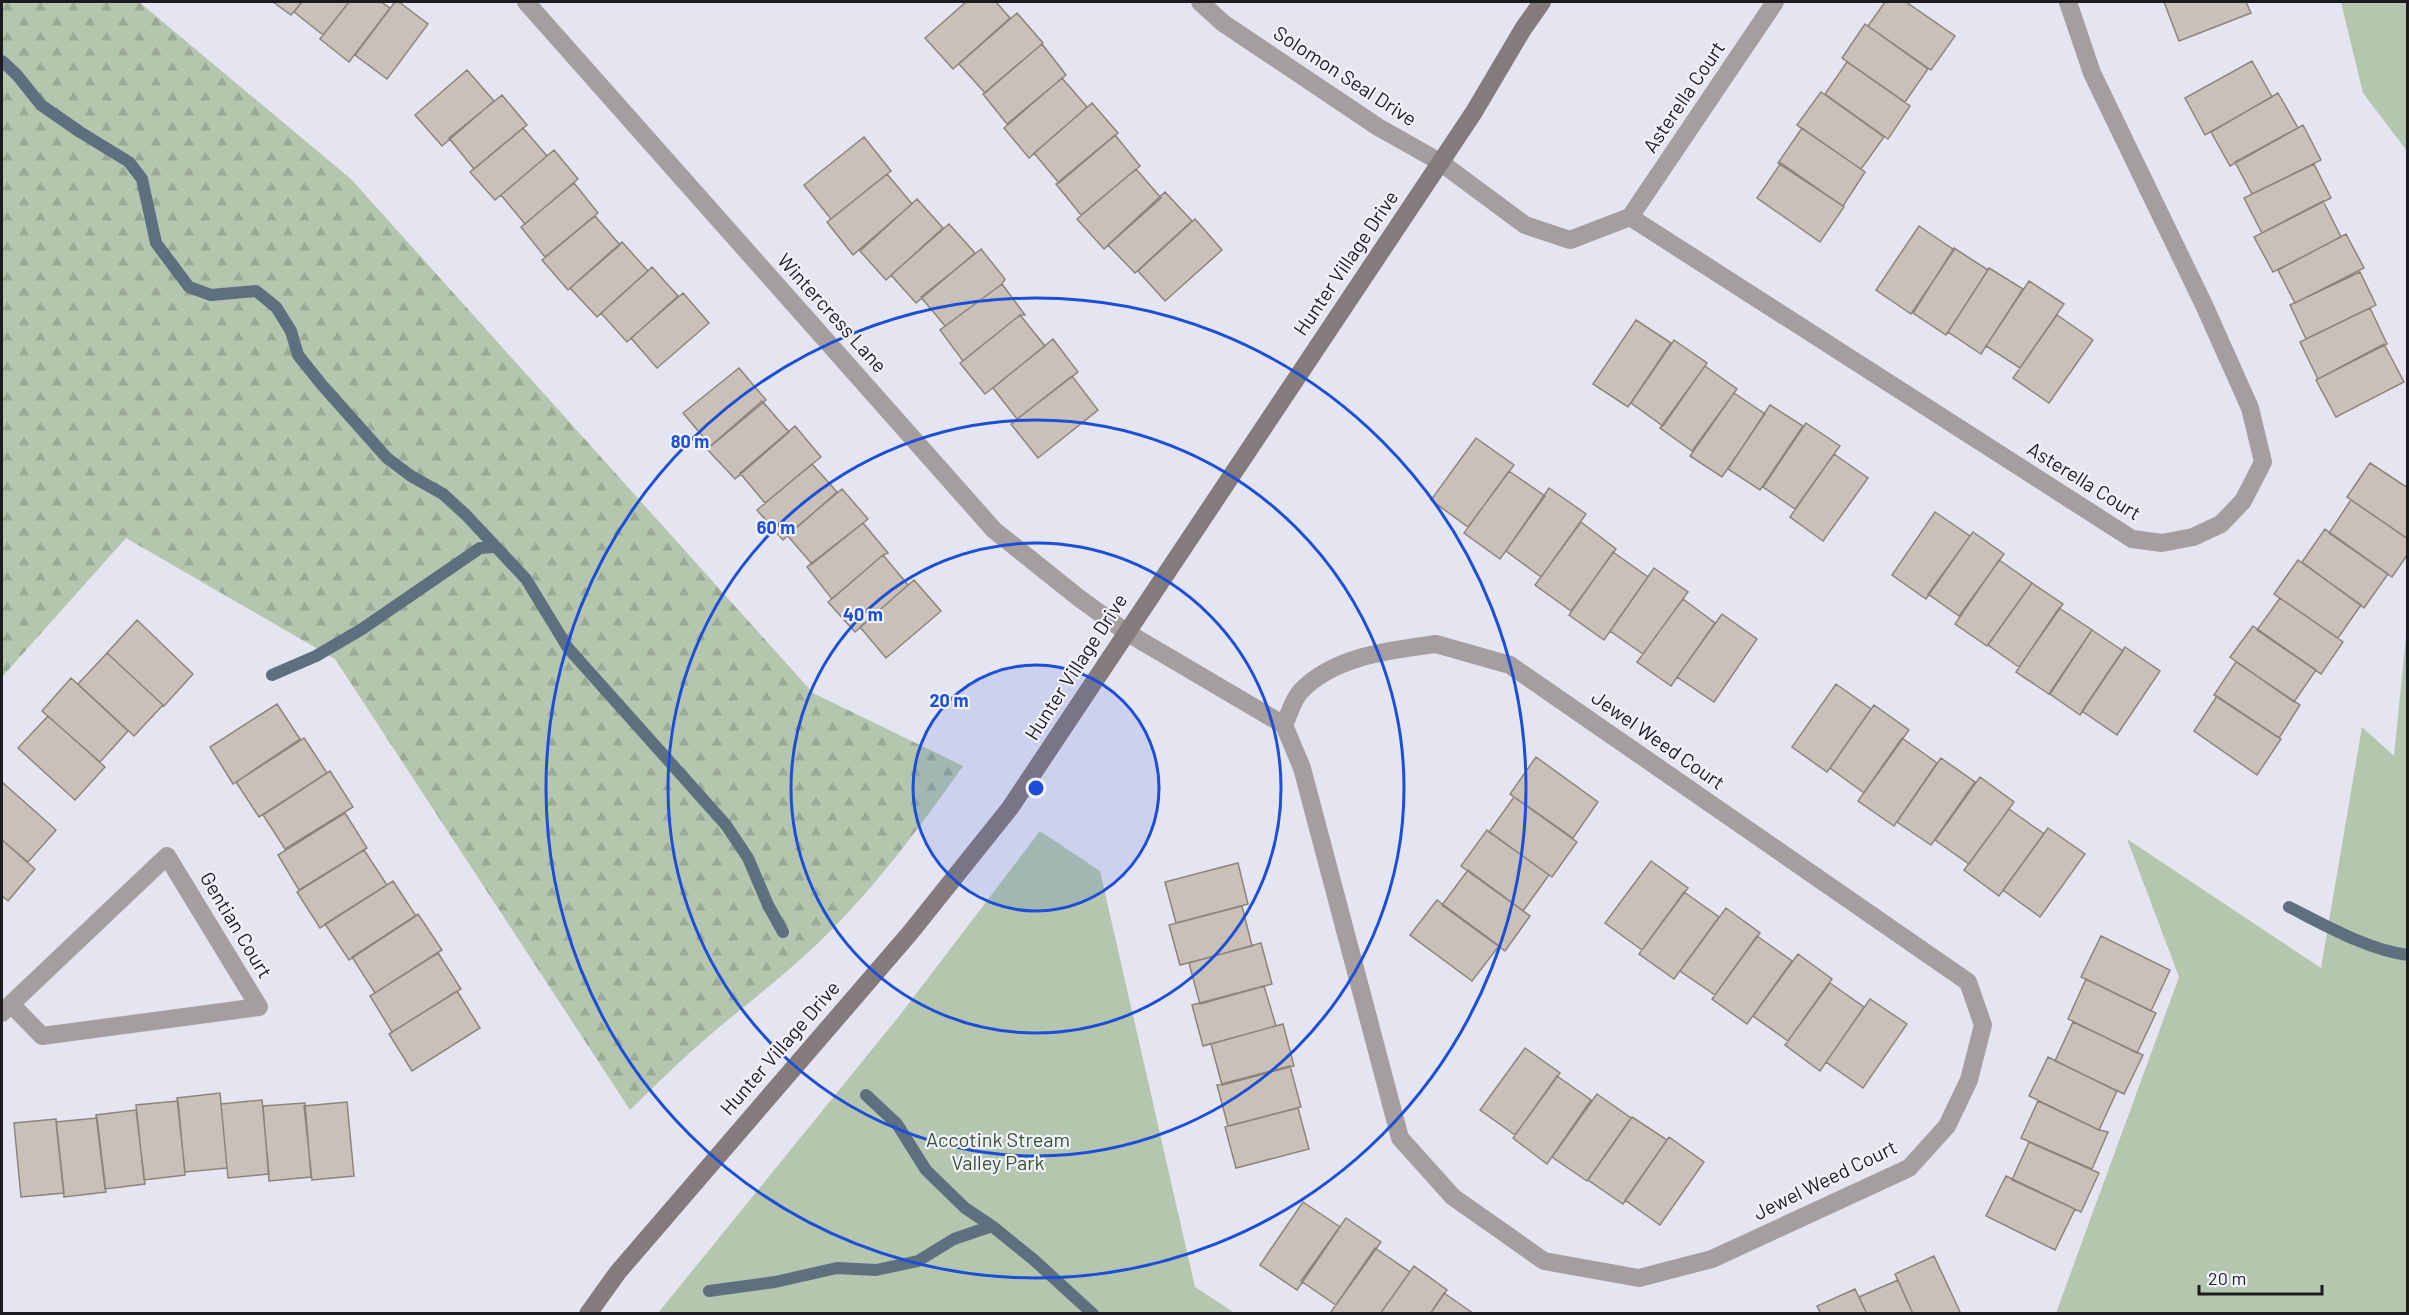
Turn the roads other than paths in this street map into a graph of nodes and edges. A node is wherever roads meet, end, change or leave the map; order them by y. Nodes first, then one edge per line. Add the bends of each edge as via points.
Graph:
1 (526, 2) edge
2 (1200, 2) edge
3 (1542, 2) edge
4 (1775, 2) edge
5 (2068, 2) edge
6 (1440, 162) junction
7 (1630, 217) junction
8 (1126, 632) junction
9 (1284, 725) junction
10 (6, 1009) edge
11 (588, 1314) edge

1 - 8 street, Wintercress Lane via 994,530
2 - 6 street, Solomon Seal Drive via 1223,23 1378,127
3 - 6 street, Hunter Village Drive
4 - 7 street, Asterella Court
5 - 7 street, Asterella Court via 2092,73 2250,408 2263,462 2244,501 2221,524 2193,537 2162,543 2132,540
6 - 7 street via 1525,225 1570,240
6 - 8 street, Hunter Village Drive
8 - 9 street
8 - 11 street, Hunter Village Drive via 1010,808 909,933 626,1263
9 - 9 street, Jewel Weed Court via 1302,768 1400,1138 1453,1197 1544,1261 1639,1278 1712,1259 1909,1168 1947,1126 1969,1080 1983,1025 1968,982 1510,665 1436,645 1378,651 1322,674 1299,692
10 - 10 street, Gentian Court via 167,856 259,1006 42,1036

